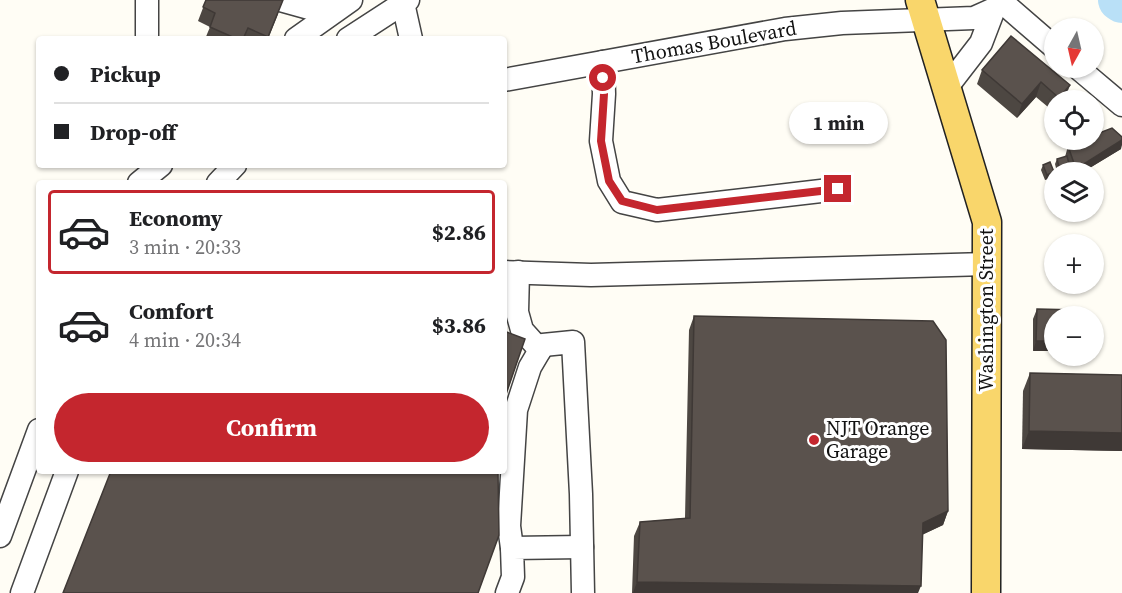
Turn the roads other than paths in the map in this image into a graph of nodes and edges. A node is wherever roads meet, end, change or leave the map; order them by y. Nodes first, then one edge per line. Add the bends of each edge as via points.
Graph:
1 (147, 0) edge
2 (280, 0) edge
3 (330, 0) edge
4 (351, 0) edge
5 (395, 4) edge
6 (1000, 4) edge
7 (923, 10) edge
8 (147, 36) edge
9 (300, 36) edge
10 (352, 36) edge
11 (410, 36) edge
12 (1044, 39) edge
13 (603, 62) junction
14 (1090, 78) edge
15 (507, 79) edge
16 (946, 87) junction
17 (1122, 105) edge
18 (232, 168) edge
19 (221, 180) edge
20 (838, 189) dead end
21 (987, 264) junction
22 (511, 272) edge
23 (540, 350) junction
24 (36, 438) edge
25 (66, 474) edge
26 (0, 536) edge
27 (582, 547) junction
28 (512, 548) junction
29 (22, 593) edge
30 (507, 593) edge
31 (583, 593) edge
32 (986, 593) edge

1 - 8 street
2 - 3 street via 316,10
4 - 9 street
5 - 10 street
5 - 11 street
6 - 7 street, Thomas Boulevard via 974,18
6 - 12 street
6 - 16 street via 981,43
7 - 13 street, Thomas Boulevard via 805,26
7 - 16 main road, Washington Street
13 - 15 street, Thomas Boulevard
13 - 20 street via 601,141 609,181 622,201 657,210
14 - 17 street
16 - 21 main road, Washington Street via 987,222
18 - 19 street
21 - 22 street via 591,275
21 - 32 main road, Washington Street
22 - 23 street via 522,330
23 - 27 street via 543,345 573,342
23 - 28 street via 516,410 509,526
24 - 26 street
25 - 29 street
27 - 28 street
27 - 31 street
28 - 30 street via 513,577

